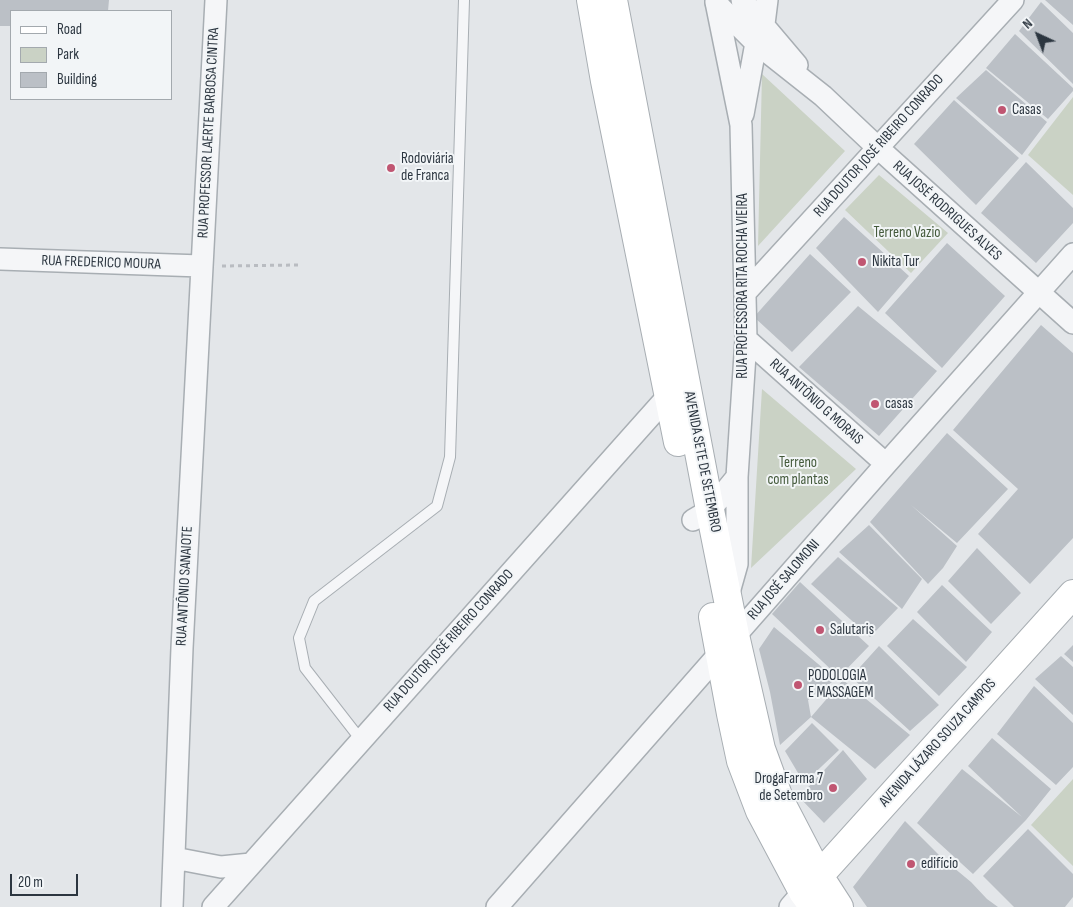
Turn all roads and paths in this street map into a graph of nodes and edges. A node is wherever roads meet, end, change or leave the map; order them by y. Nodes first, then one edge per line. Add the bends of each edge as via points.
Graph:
1 (216, 0) edge
2 (464, 0) edge
3 (591, 0) edge
4 (613, 0) edge
5 (742, 0) edge
6 (767, 0) edge
7 (1013, 0) edge
8 (716, 1) edge
9 (760, 34) junction
10 (741, 125) junction
11 (876, 147) junction
12 (1073, 254) edge
13 (0, 259) edge
14 (298, 265) dead end
15 (201, 266) junction
16 (1039, 292) junction
17 (745, 293) junction
18 (1073, 323) edge
19 (746, 339) junction
20 (678, 386) junction
21 (886, 464) junction
22 (737, 477) junction
23 (702, 515) junction
24 (1073, 594) edge
25 (728, 596) junction
26 (728, 644) junction
27 (361, 740) junction
28 (174, 858) junction
29 (252, 864) junction
30 (806, 896) edge
31 (172, 907) edge
32 (213, 907) edge
33 (497, 907) edge
34 (839, 907) edge

1 - 15 street, RUA PROFESSOR LAERTE BARBOSA CINTRA
2 - 27 lane via 448,465 437,506 314,601 299,638 305,668
3 - 20 street, AVENIDA SETE DE SETEMBRO via 605,81
4 - 20 street, AVENIDA SETE DE SETEMBRO
5 - 9 street, RUA JOSÉ RODRIGUES ALVES
6 - 9 street, RUA PROFESSORA RITA ROCHA VIEIRA
7 - 11 street, RUA DOUTOR JOSÉ RIBEIRO CONRADO
8 - 9 street, RUA JOSÉ RODRIGUES ALVES
8 - 10 street, RUA PROFESSORA RITA ROCHA VIEIRA
9 - 10 street, RUA PROFESSORA RITA ROCHA VIEIRA
9 - 11 street, RUA JOSÉ RODRIGUES ALVES
10 - 17 street, RUA PROFESSORA RITA ROCHA VIEIRA
11 - 16 street, RUA JOSÉ RODRIGUES ALVES
11 - 17 street, RUA DOUTOR JOSÉ RIBEIRO CONRADO
12 - 16 street, RUA JOSÉ SALOMONI
13 - 15 street, RUA FREDERICO MOURA
14 - 15 path
15 - 28 street, RUA ANTÔNIO SANAIOTE
16 - 18 street, RUA JOSÉ RODRIGUES ALVES
16 - 21 street, RUA JOSÉ SALOMONI
17 - 19 street, RUA PROFESSORA RITA ROCHA VIEIRA
19 - 21 street, RUA ANTÔNIO G MORAIS
19 - 22 street, RUA PROFESSORA RITA ROCHA VIEIRA
20 - 23 street, AVENIDA SETE DE SETEMBRO
20 - 27 street, RUA DOUTOR JOSÉ RIBEIRO CONRADO
21 - 26 street, RUA JOSÉ SALOMONI
22 - 23 street
22 - 25 street, RUA PROFESSORA RITA ROCHA VIEIRA via 737,564
23 - 25 street, AVENIDA SETE DE SETEMBRO
23 - 26 street, AVENIDA SETE DE SETEMBRO
24 - 30 street, AVENIDA LÁZARO SOUZA CAMPOS
25 - 26 street, AVENIDA SETE DE SETEMBRO
26 - 30 street, AVENIDA SETE DE SETEMBRO via 730,714 741,761 760,812
26 - 33 street, RUA JOSÉ SALOMONI
27 - 29 street, RUA DOUTOR JOSÉ RIBEIRO CONRADO
28 - 29 street via 221,867
28 - 31 street, RUA ANTÔNIO SANAIOTE
29 - 32 street, RUA DOUTOR JOSÉ RIBEIRO CONRADO
30 - 34 street, AVENIDA SETE DE SETEMBRO

